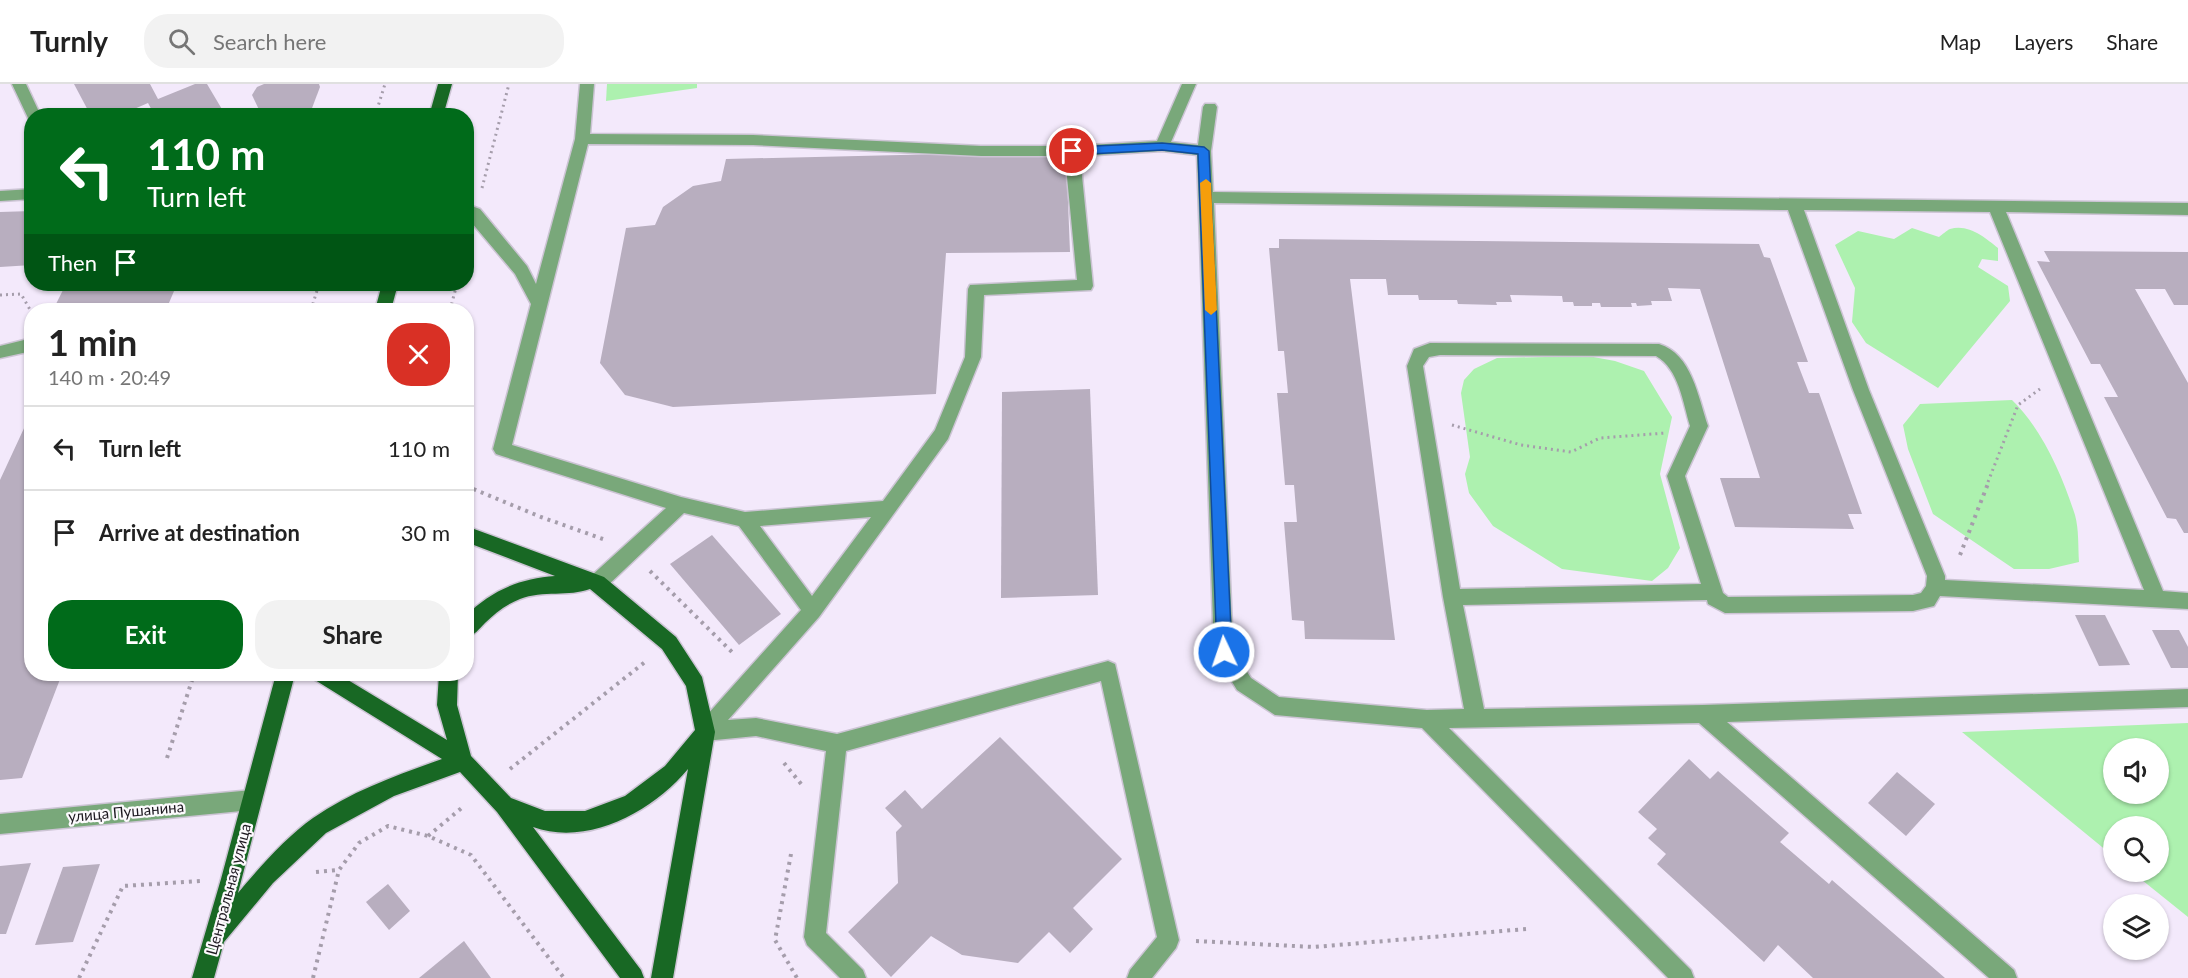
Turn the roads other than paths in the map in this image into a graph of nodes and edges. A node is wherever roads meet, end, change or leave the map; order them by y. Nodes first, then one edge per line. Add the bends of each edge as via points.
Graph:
1 (19, 84) edge
2 (445, 84) edge
3 (587, 84) edge
4 (1189, 84) edge
5 (1210, 107) dead end
6 (30, 108) edge
7 (438, 108) edge
8 (582, 139) junction
9 (1162, 146) junction
10 (1072, 151) junction
11 (1204, 151) junction
12 (24, 194) edge
13 (0, 196) edge
14 (1206, 197) junction
15 (1794, 204) junction
16 (1996, 207) junction
17 (2188, 209) edge
18 (474, 215) edge
19 (539, 304) junction
20 (24, 346) edge
21 (0, 352) edge
22 (681, 506) junction
23 (888, 508) junction
24 (745, 520) junction
25 (474, 537) edge
26 (597, 583) junction
27 (1935, 588) junction
28 (1712, 592) junction
29 (1452, 597) junction
30 (2157, 599) junction
31 (2188, 601) edge
32 (812, 611) junction
33 (474, 621) edge
34 (283, 681) edge
35 (333, 681) edge
36 (449, 681) edge
37 (2188, 698) edge
38 (1703, 714) junction
39 (1476, 718) junction
40 (1427, 719) junction
41 (705, 732) junction
42 (837, 744) junction
43 (463, 761) junction
44 (252, 800) junction
45 (504, 805) junction
46 (0, 824) edge
47 (215, 939) junction
48 (203, 978) edge
49 (633, 978) edge
50 (662, 978) edge
51 (855, 978) edge
52 (1138, 978) edge
53 (1683, 978) edge
54 (2006, 978) edge

1 - 6 street
2 - 7 main road
3 - 8 street
4 - 9 street
5 - 11 street
8 - 10 street via 753,140 981,151
8 - 19 street
9 - 10 street
9 - 11 street
10 - 23 street via 1084,286 976,289 973,357 942,434
11 - 14 street
12 - 13 street
14 - 15 street
14 - 40 street via 1224,652 1244,684 1275,706
15 - 16 street
15 - 27 street via 1861,390 1936,576
16 - 17 street
16 - 30 street
18 - 19 street via 520,270
19 - 22 street via 502,448
20 - 21 street
22 - 24 street
22 - 26 street
23 - 24 street
23 - 32 street
24 - 32 street
25 - 26 main road
26 - 33 main road via 550,582 514,592 484,609
26 - 41 main road via 669,643 695,683
27 - 28 street via 1927,600 1913,603 1725,605
27 - 30 street
28 - 29 street
28 - 29 street via 1676,476 1699,426 1683,375 1673,358 1659,350 1423,350 1415,366
29 - 39 street
30 - 31 street
32 - 41 street
34 - 44 main road, Центральная улица
35 - 43 main road
36 - 43 main road via 447,705
37 - 38 street
38 - 39 street
38 - 54 street
39 - 40 street
40 - 53 street
41 - 42 street via 756,727
41 - 45 main road via 672,773 621,810 583,821 550,822
41 - 50 main road
42 - 51 street via 815,937
42 - 52 street via 1108,670 1168,940
43 - 45 main road
43 - 47 main road via 388,788 319,826 266,876
44 - 46 street, улица Пушанина
44 - 47 main road, Центральная улица
45 - 49 main road
47 - 48 main road, Центральная улица

